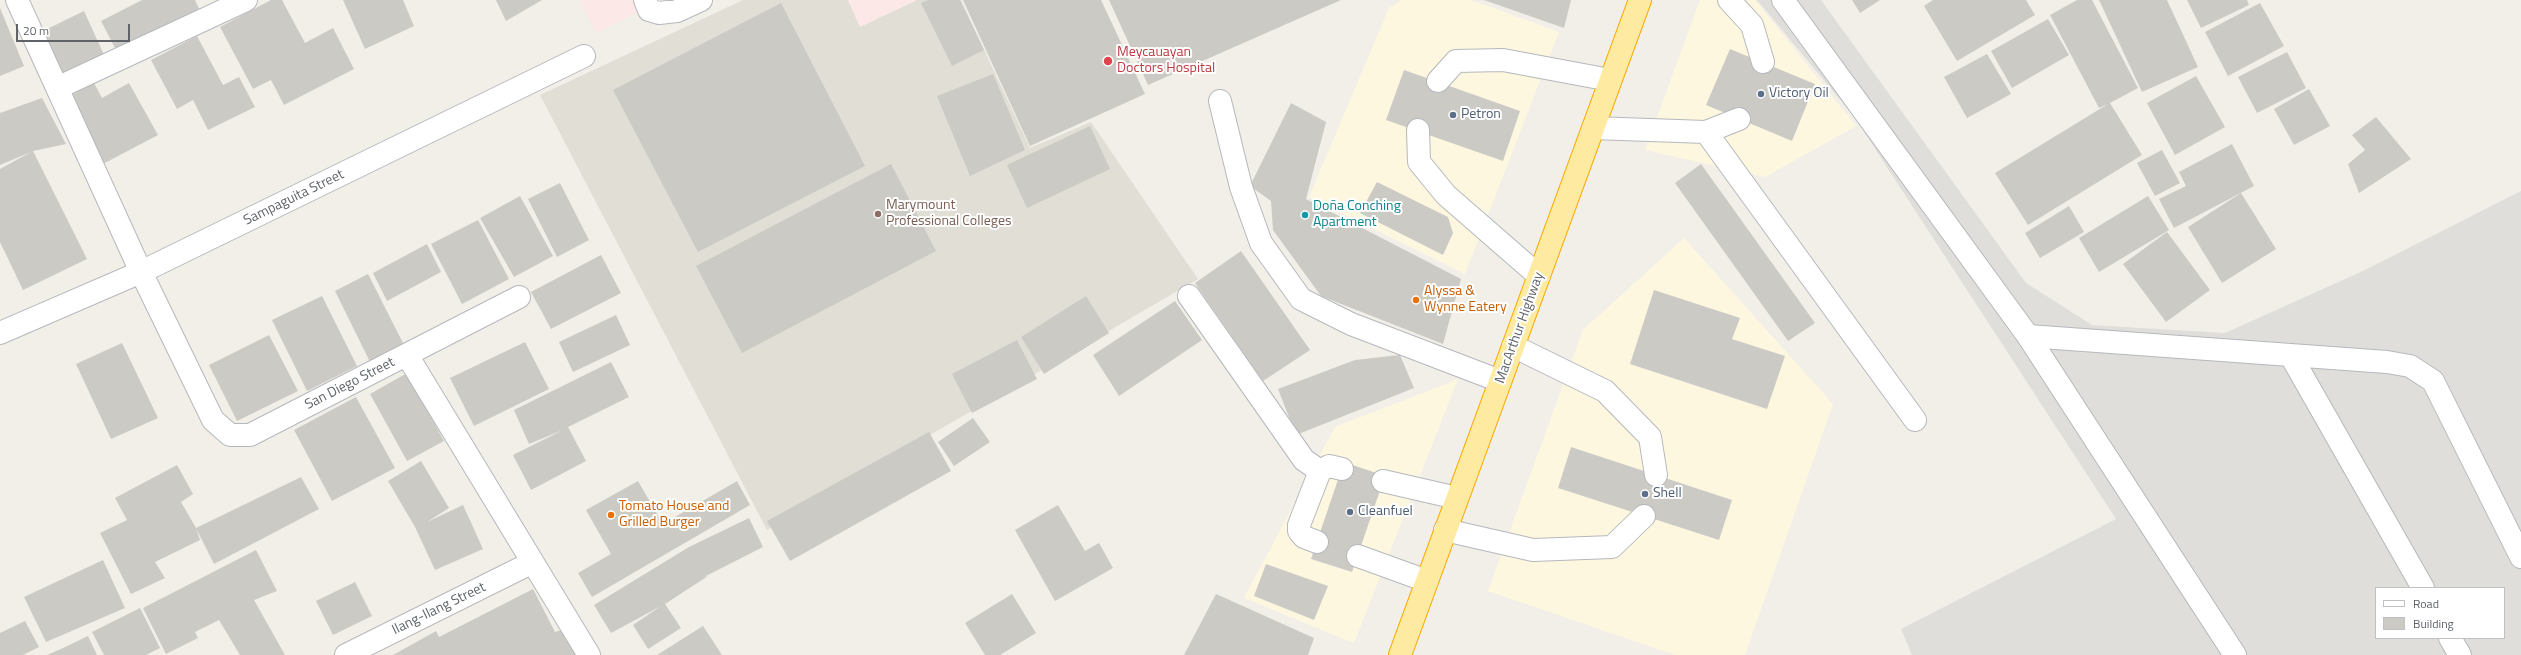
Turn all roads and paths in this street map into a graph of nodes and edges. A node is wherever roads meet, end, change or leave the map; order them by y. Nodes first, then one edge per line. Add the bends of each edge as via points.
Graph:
1 (17, 0) edge
2 (246, 0) edge
3 (645, 0) edge
4 (701, 0) edge
5 (1640, 0) edge
6 (1729, 0) edge
7 (1783, 0) edge
8 (584, 56) dead end
9 (1763, 62) dead end
10 (1610, 80) junction
11 (1438, 81) dead end
12 (57, 88) junction
13 (1220, 101) dead end
14 (1739, 119) dead end
15 (1593, 128) junction
16 (1418, 130) dead end
17 (1706, 132) junction
18 (141, 272) junction
19 (1539, 276) junction
20 (1189, 296) dead end
21 (519, 297) dead end
22 (0, 333) edge
23 (2028, 336) junction
24 (1513, 346) junction
25 (407, 356) junction
26 (2291, 356) junction
27 (1500, 381) junction
28 (1915, 420) dead end
29 (1342, 469) dead end
30 (1320, 471) junction
31 (1656, 475) dead end
32 (1383, 481) dead end
33 (1457, 498) junction
34 (1644, 516) dead end
35 (1445, 530) junction
36 (1317, 542) dead end
37 (1358, 556) dead end
38 (2521, 557) edge
39 (531, 563) junction
40 (1427, 581) junction
41 (2422, 587) edge
42 (2451, 639) edge
43 (346, 655) edge
44 (589, 655) edge
45 (1400, 655) edge
46 (2236, 655) edge
47 (2460, 655) edge

1 - 12 street, San Diego Street
2 - 12 street
3 - 4 street via 649,10 659,13 677,11
5 - 10 highway, MacArthur Highway
6 - 9 street via 1752,25
7 - 23 street
8 - 18 street, Sampaguita Street
10 - 11 street via 1503,60 1456,60
10 - 15 highway, MacArthur Highway
12 - 18 street, San Diego Street
13 - 27 street via 1241,187 1261,243 1301,299 1352,324
14 - 17 street
15 - 17 street
15 - 19 highway, MacArthur Highway
16 - 19 street via 1419,162 1446,195
17 - 28 street
18 - 22 street, Sampaguita Street
18 - 25 street, San Diego Street via 213,420 230,435 250,435
19 - 24 highway, MacArthur Highway
20 - 30 street via 1304,460
21 - 25 street
23 - 26 street
23 - 46 street
24 - 27 highway, MacArthur Highway
24 - 31 street via 1606,391 1650,437
25 - 39 street, San Diego Street
26 - 38 street via 2410,366 2433,381
26 - 41 street
27 - 33 highway, MacArthur Highway
29 - 30 street via 1329,466
30 - 36 street via 1299,525 1299,531 1304,537
32 - 33 street
33 - 35 highway, MacArthur Highway
34 - 35 street via 1612,547 1533,550
35 - 40 highway, MacArthur Highway
37 - 40 street
39 - 43 street, Ilang-Ilang Street
39 - 44 street, San Diego Street
40 - 45 highway, MacArthur Highway
42 - 47 street

